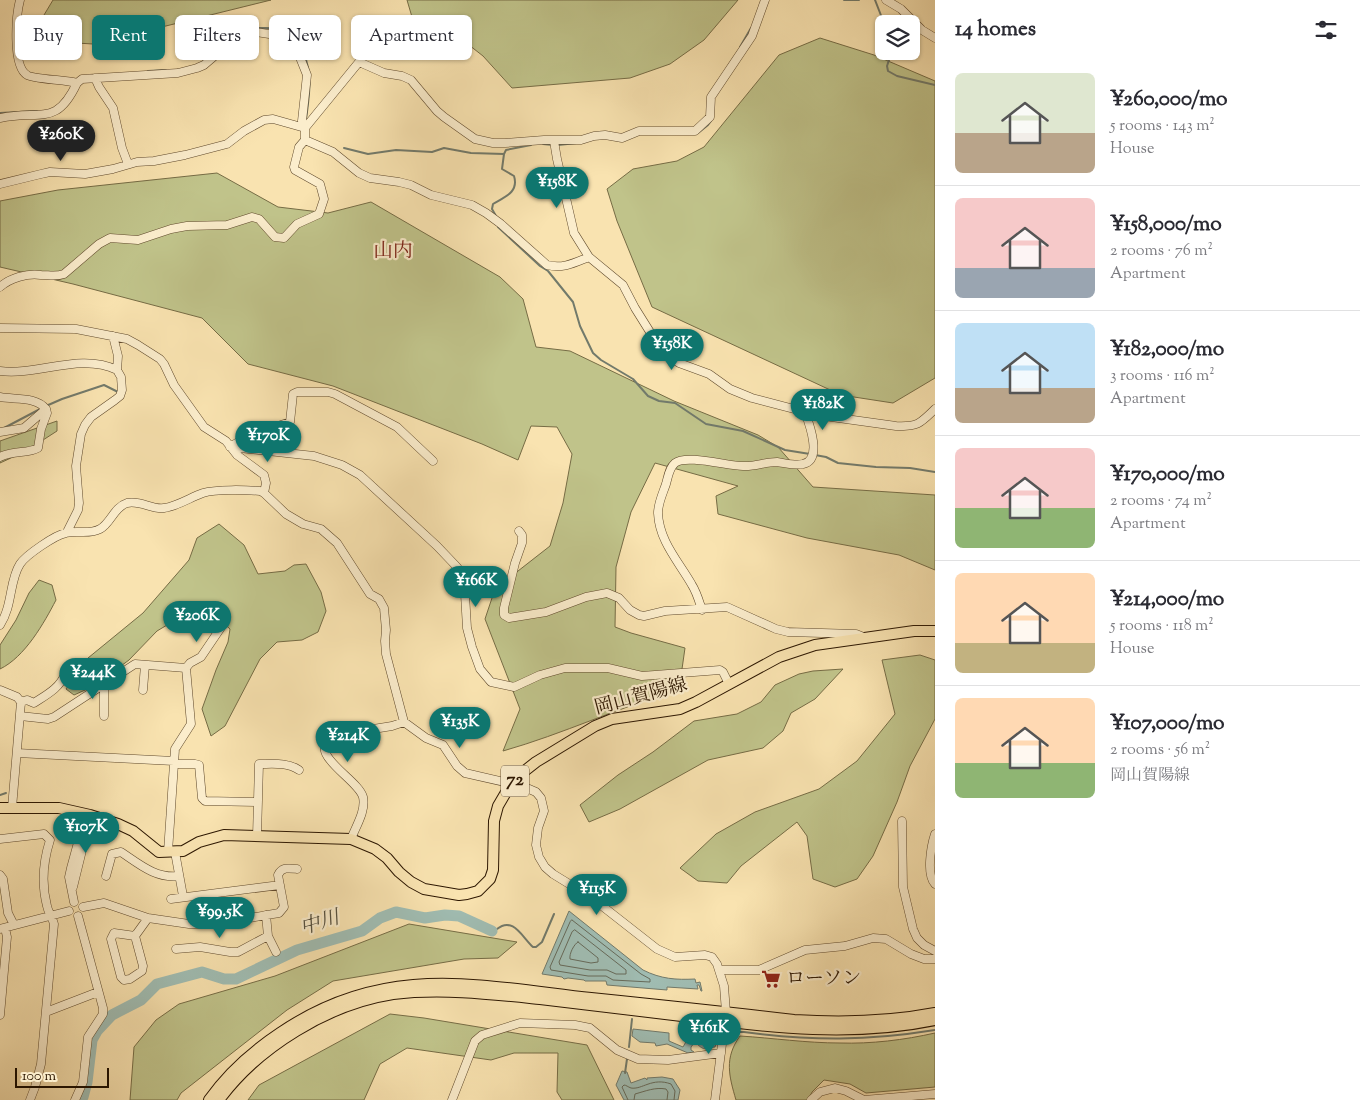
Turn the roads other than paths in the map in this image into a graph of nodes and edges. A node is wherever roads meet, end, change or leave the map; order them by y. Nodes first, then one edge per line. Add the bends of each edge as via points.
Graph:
1 (20, 0) edge
2 (766, 0) edge
3 (886, 0) edge
4 (935, 38) edge
5 (95, 78) junction
6 (74, 82) junction
7 (0, 118) edge
8 (304, 128) junction
9 (304, 140) junction
10 (555, 144) junction
11 (128, 164) junction
12 (0, 184) edge
13 (589, 257) junction
14 (0, 287) edge
15 (0, 328) edge
16 (113, 336) junction
17 (117, 370) junction
18 (0, 371) edge
19 (0, 397) edge
20 (46, 409) junction
21 (935, 409) edge
22 (805, 412) junction
23 (0, 432) edge
24 (230, 447) junction
25 (0, 457) edge
26 (433, 461) dead end
27 (264, 493) junction
28 (67, 532) junction
29 (519, 532) dead end
30 (702, 610) junction
31 (0, 625) edge
32 (222, 626) dead end
33 (935, 631) edge
34 (866, 638) junction
35 (145, 665) junction
36 (186, 668) junction
37 (65, 674) dead end
38 (729, 684) junction
39 (104, 685) junction
40 (0, 690) edge
41 (143, 690) dead end
42 (21, 702) junction
43 (20, 716) junction
44 (104, 716) dead end
45 (404, 722) junction
46 (17, 753) junction
47 (174, 762) junction
48 (299, 770) dead end
49 (513, 784) junction
50 (258, 802) junction
51 (12, 806) junction
52 (0, 807) edge
53 (91, 812) junction
54 (902, 821) dead end
55 (935, 834) edge
56 (257, 836) junction
57 (0, 839) edge
58 (351, 839) junction
59 (169, 852) junction
60 (297, 869) dead end
61 (0, 875) edge
62 (106, 876) dead end
63 (179, 876) junction
64 (935, 884) edge
65 (280, 885) junction
66 (183, 896) junction
67 (171, 899) dead end
68 (74, 902) junction
69 (83, 907) junction
70 (69, 911) junction
71 (266, 915) junction
72 (52, 916) junction
73 (78, 916) junction
74 (148, 918) junction
75 (14, 925) junction
76 (3, 929) edge
77 (135, 936) junction
78 (268, 936) junction
79 (176, 949) dead end
80 (276, 952) dead end
81 (935, 952) edge
82 (935, 959) edge
83 (720, 970) junction
84 (98, 992) junction
85 (46, 1012) junction
86 (935, 1013) edge
87 (0, 1016) edge
88 (725, 1017) junction
89 (935, 1020) edge
90 (721, 1053) junction
91 (935, 1094) edge
92 (30, 1100) edge
93 (74, 1100) edge
94 (209, 1100) edge
95 (219, 1100) edge
96 (452, 1100) edge
97 (716, 1100) edge
98 (811, 1100) edge
99 (864, 1100) edge

1 - 6 street via 16,46 24,72 29,76
2 - 10 street via 752,36 713,94 710,117 695,131 639,132 622,138 594,136
3 - 4 street
5 - 6 street
5 - 8 street via 178,73 204,65 249,31 282,36 297,50 307,75
5 - 11 street via 113,108
6 - 7 street via 59,110
8 - 9 street
8 - 10 street via 359,62 411,80 437,111 475,139 500,144 544,140
8 - 11 street via 273,119 264,120 222,146
9 - 13 street via 333,152 358,173 370,178 399,182 486,213 547,265 564,267
9 - 14 street via 294,167 299,174 320,184 324,199 322,210 297,224 284,238 275,237 259,219 252,217 227,225 171,229 138,240 110,238 64,274 57,277 38,274 18,277
10 - 13 street via 574,233
11 - 12 street via 85,174 50,172
13 - 22 street via 622,285 650,332 670,357 752,398
15 - 16 street via 76,329
16 - 17 street via 118,356
16 - 24 street via 127,339 160,359 204,427
17 - 18 street via 108,366 75,364 20,372
17 - 28 street via 123,383 120,396 92,417 81,434 76,466 78,510
19 - 20 street via 30,400
20 - 23 street via 24,428
20 - 25 street via 38,448 14,451
21 - 22 street via 921,423 908,426
22 - 30 street via 813,434 809,462 745,466 680,460 670,470 659,504 659,519 667,545 693,586
24 - 26 street via 248,436 290,422 293,394 328,392 397,427
24 - 27 street via 264,475
24 - 38 street via 314,456 360,475 437,546 464,576 466,621 472,647 480,669 491,682 514,687 565,668 608,668 642,676 720,670
27 - 28 street via 252,490 207,492 164,508 128,503 116,510 101,528 84,533
27 - 45 street via 286,514 321,529 337,542 370,594 379,598 384,608 386,654
28 - 31 street via 55,537 20,564 9,607
29 - 30 street via 522,543 504,608 504,616 508,618 546,612 607,593 619,598 639,616 665,611
30 - 34 street via 727,607 788,632 856,634
32 - 36 street via 201,657
33 - 34 main road, 岡山賀陽線 / 72
34 - 38 main road, 岡山賀陽線 / 72 via 797,650
35 - 36 street
35 - 39 street via 135,664
35 - 41 street
36 - 47 street via 191,724 175,749
37 - 42 street via 47,695 34,702
38 - 49 main road, 岡山賀陽線 / 72 via 680,709 612,719 595,726 536,762
39 - 43 street via 54,717
39 - 44 street
40 - 42 street
42 - 43 street
43 - 46 street
45 - 49 street via 426,738 443,745 464,773
45 - 58 street via 336,735 324,745 324,754 359,788 362,795 362,813
46 - 47 street
46 - 51 street
47 - 50 street via 199,766 202,798 206,801
47 - 59 street
48 - 50 street via 285,764 259,764
49 - 58 main road, 岡山賀陽線 / 72 via 498,806 494,821 493,870 490,879 478,891 459,895 424,889 399,872 376,849
49 - 83 street via 530,788 541,798 544,811 536,845 545,867 592,898 657,949 675,957 712,957
50 - 56 street
51 - 52 main road
51 - 53 main road
53 - 59 main road via 133,831 159,852
53 - 68 street via 82,828 69,877
54 - 81 street via 903,887 913,929 924,945
55 - 64 street via 931,847 931,879
56 - 58 main road, 岡山賀陽線 / 72
56 - 59 main road, 岡山賀陽線 / 72 via 216,836 184,851
57 - 72 street via 44,834 50,840 45,856 43,886
59 - 63 street
60 - 65 street via 280,870
61 - 75 street via 8,913
62 - 63 street via 112,854 121,852 159,875
63 - 66 street
65 - 66 street
65 - 71 street via 284,907 279,914
66 - 67 street
68 - 69 street via 81,903
68 - 70 street via 70,904
69 - 73 street via 83,913
69 - 74 street via 104,903
70 - 72 street
70 - 73 street
71 - 74 street via 214,924
71 - 78 street
72 - 75 street
72 - 85 street
73 - 84 street
74 - 77 street
75 - 76 street
76 - 87 street via 7,937
77 - 77 street via 144,966 139,974 124,980 110,939 114,934
78 - 79 street via 238,952 200,947
78 - 80 street
82 - 83 street via 924,959 886,939 873,938 845,946 806,950 759,970
83 - 88 street
84 - 85 street
84 - 93 street via 103,1014 88,1037 83,1082
85 - 92 street via 40,1064
86 - 88 main road via 850,1022
88 - 89 main road via 830,1030 894,1027
88 - 90 street
88 - 94 main road via 484,985 392,986 342,1000 297,1021 233,1070
88 - 95 main road via 489,994 422,992 392,995 364,1000 301,1028 276,1044
90 - 96 street via 668,1060 638,1059 617,1050 590,1028 520,1024 482,1035 475,1042
90 - 97 street
91 - 99 street
98 - 99 street via 820,1092 835,1088

